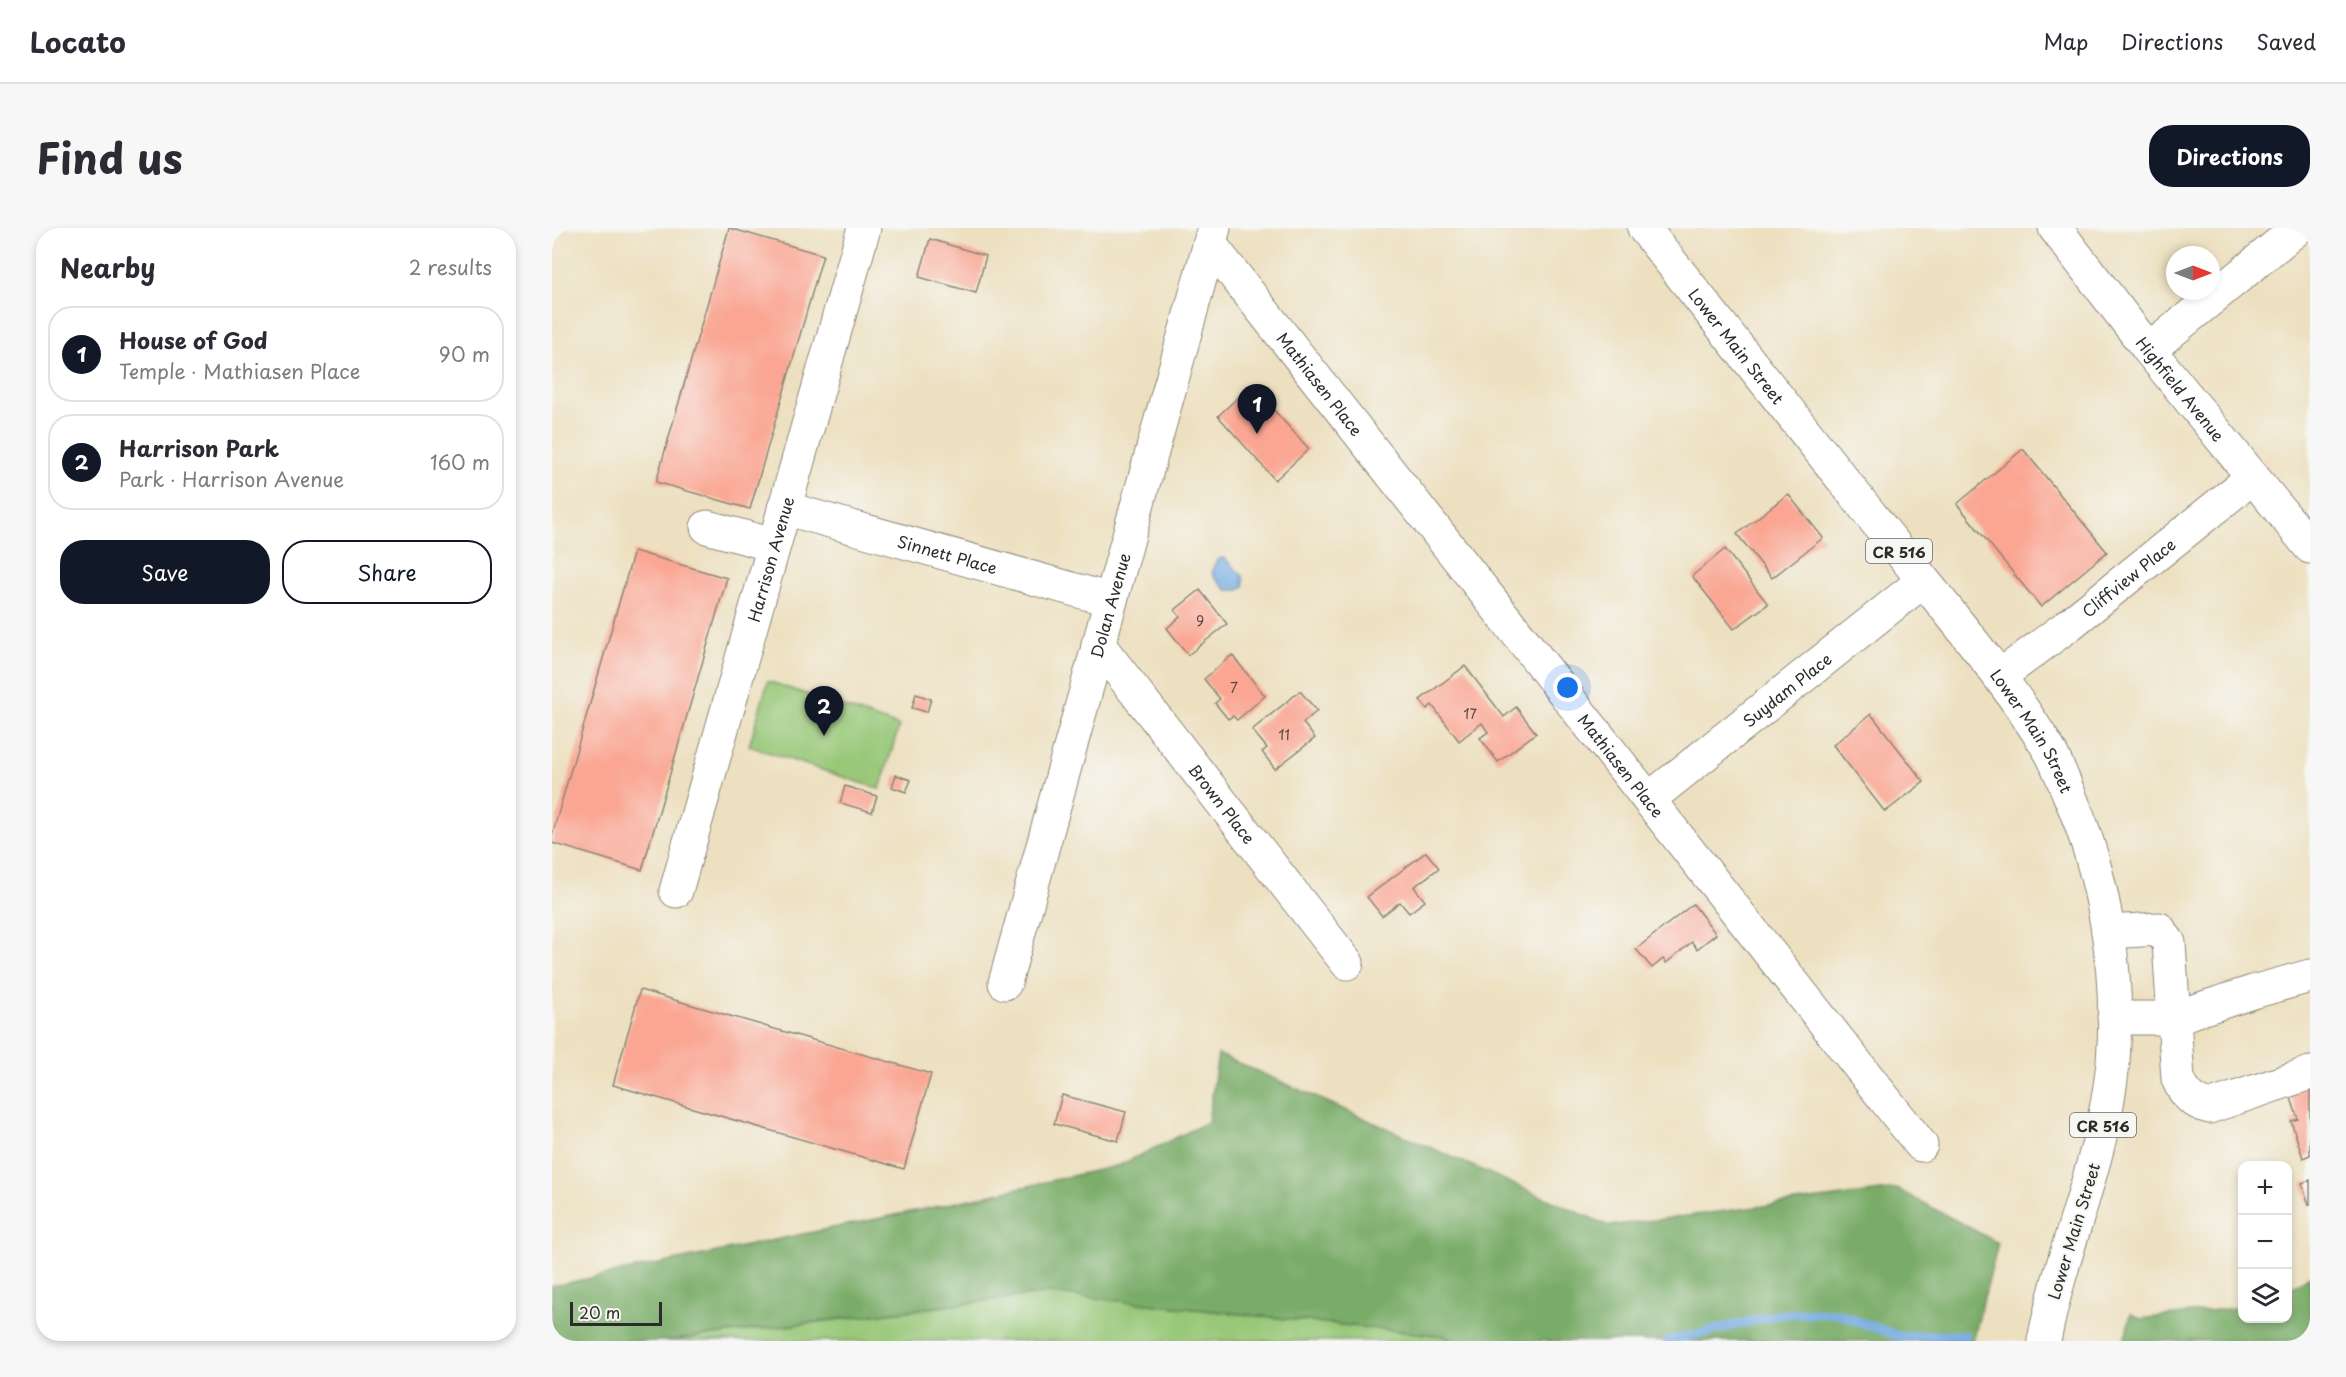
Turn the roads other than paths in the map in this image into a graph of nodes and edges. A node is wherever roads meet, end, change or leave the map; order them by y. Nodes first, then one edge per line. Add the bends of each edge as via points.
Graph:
1 (864, 228) edge
2 (1644, 228) edge
3 (2055, 228) edge
4 (2298, 228) edge
5 (1212, 236) edge
6 (2149, 350) junction
7 (2253, 477) junction
8 (784, 508) junction
9 (707, 527) dead end
10 (773, 545) junction
11 (2310, 547) edge
12 (1923, 581) junction
13 (1111, 600) junction
14 (1098, 644) junction
15 (2000, 676) junction
16 (1649, 799) junction
17 (676, 891) dead end
18 (2108, 932) junction
19 (1347, 963) dead end
20 (2310, 976) edge
21 (1005, 983) dead end
22 (2114, 1018) junction
23 (2174, 1018) junction
24 (2310, 1074) edge
25 (1921, 1145) dead end
26 (2044, 1341) edge

1 - 8 street, Harrison Avenue
2 - 12 street, Lower Main Street / CR 516
3 - 6 street, Highfield Avenue
4 - 6 street
5 - 13 street, Dolan Avenue
5 - 16 street, Mathiasen Place
6 - 7 street, Highfield Avenue
7 - 11 street, Highfield Avenue
7 - 15 street, Cliffview Place
8 - 10 street, Harrison Avenue
8 - 13 street, Sinnett Place
9 - 10 street
10 - 17 street, Harrison Avenue
12 - 15 street, Lower Main Street / CR 516
12 - 16 street, Suydam Place
13 - 14 street, Dolan Avenue
14 - 19 street, Brown Place
14 - 21 street, Dolan Avenue
15 - 18 street, Lower Main Street / CR 516 via 2052,756 2082,825
16 - 25 street, Mathiasen Place
18 - 22 street, Lower Main Street / CR 516
18 - 23 street via 2159,929 2169,943
20 - 23 street
22 - 23 street
22 - 26 street, Lower Main Street / CR 516 via 2113,1063 2102,1128 2051,1303
23 - 24 street via 2178,1079 2194,1103 2209,1107

